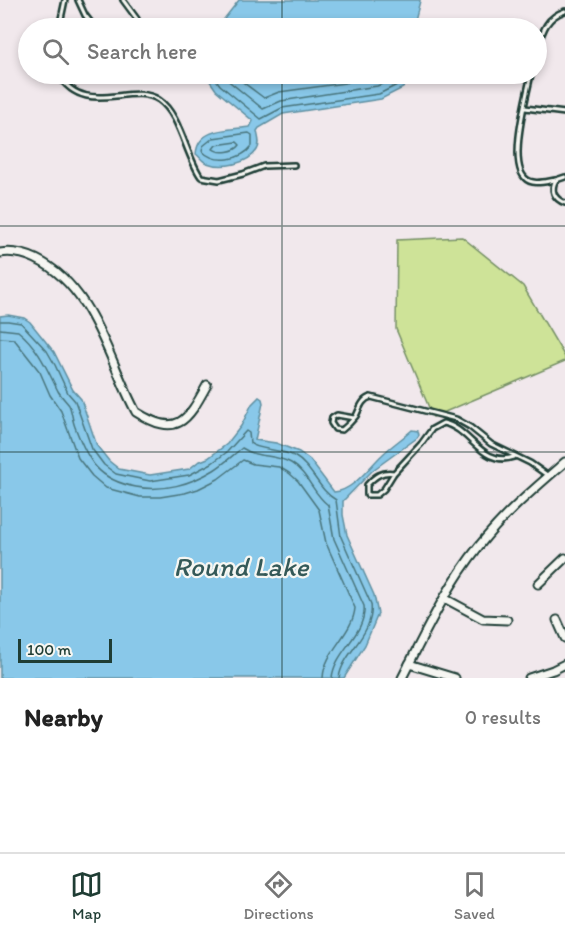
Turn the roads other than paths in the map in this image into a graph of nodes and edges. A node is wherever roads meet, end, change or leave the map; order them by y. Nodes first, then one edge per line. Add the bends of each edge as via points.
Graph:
1 (65, 0) edge
2 (78, 0) edge
3 (123, 0) edge
4 (565, 11) edge
5 (61, 18) edge
6 (87, 18) edge
7 (136, 18) edge
8 (547, 22) edge
9 (67, 84) edge
10 (529, 84) edge
11 (525, 108) junction
12 (565, 113) edge
13 (294, 165) dead end
14 (565, 177) edge
15 (556, 180) junction
16 (565, 203) edge
17 (0, 253) edge
18 (207, 385) dead end
19 (354, 418) junction
20 (515, 456) junction
21 (565, 462) edge
22 (394, 473) junction
23 (548, 476) junction
24 (565, 558) edge
25 (538, 584) dead end
26 (444, 598) junction
27 (507, 620) dead end
28 (557, 620) dead end
29 (565, 638) edge
30 (409, 664) junction
31 (565, 664) edge
32 (402, 678) edge
33 (455, 678) edge
34 (529, 678) edge

1 - 5 lane
2 - 6 lane
3 - 7 lane
4 - 8 lane
9 - 13 lane via 74,91 91,96 139,95 158,99 171,114 201,177 219,180 264,166
10 - 11 lane
11 - 12 lane
11 - 15 lane via 517,155 522,175 535,183
14 - 15 lane
15 - 16 lane via 552,186 554,194
17 - 18 street via 27,255 50,266 72,285 89,312 136,412 165,425 178,424 189,416
19 - 19 lane via 342,430 331,423 337,415
19 - 20 lane via 365,399 379,398 456,419
20 - 22 lane via 506,460 484,453 457,428 443,423 432,429
20 - 23 lane
21 - 23 street
22 - 22 lane via 377,495 367,495 372,479
23 - 26 street via 492,531
24 - 25 street
26 - 27 street via 483,619
26 - 30 street
28 - 29 street
30 - 32 street
30 - 33 street
31 - 34 street

